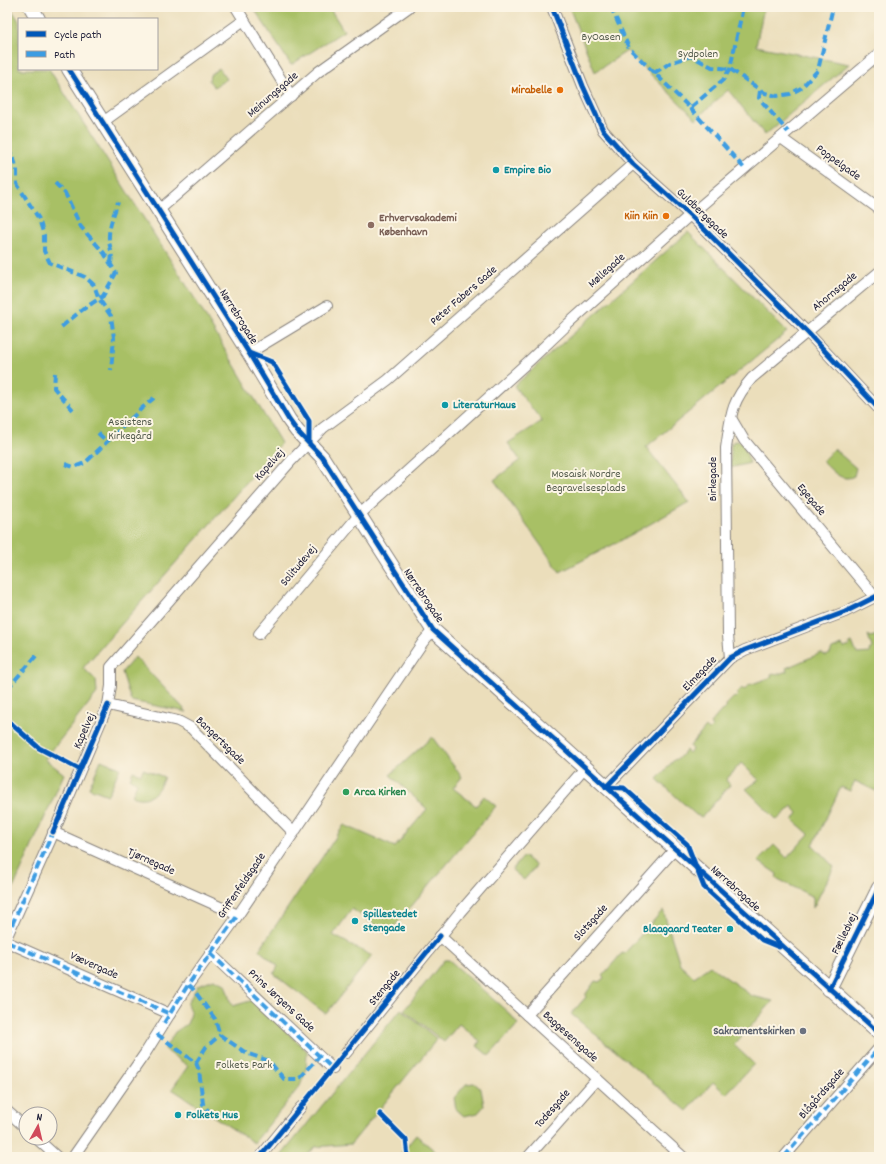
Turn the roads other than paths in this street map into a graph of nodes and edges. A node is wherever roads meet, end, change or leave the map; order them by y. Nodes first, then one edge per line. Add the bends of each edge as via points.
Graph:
1 (31, 7) edge
2 (236, 7) edge
3 (408, 7) edge
4 (552, 7) edge
5 (37, 18) edge
6 (244, 20) junction
7 (879, 54) edge
8 (70, 70) edge
9 (292, 96) junction
10 (103, 122) junction
11 (781, 138) junction
12 (633, 164) junction
13 (879, 209) edge
14 (159, 210) junction
15 (690, 215) junction
16 (879, 272) edge
17 (327, 306) dead end
18 (808, 333) junction
19 (249, 353) junction
20 (879, 408) edge
21 (731, 418) junction
22 (309, 443) junction
23 (359, 515) junction
24 (877, 596) edge
25 (433, 630) junction
26 (259, 634) dead end
27 (730, 658) junction
28 (108, 705) junction
29 (585, 768) junction
30 (606, 787) junction
31 (53, 832) junction
32 (294, 833) junction
33 (674, 849) junction
34 (879, 888) edge
35 (238, 915) junction
36 (7, 936) edge
37 (440, 936) junction
38 (7, 942) edge
39 (210, 953) junction
40 (829, 989) junction
41 (170, 1014) junction
42 (527, 1015) junction
43 (879, 1033) edge
44 (879, 1048) edge
45 (346, 1053) dead end
46 (333, 1069) dead end
47 (597, 1078) junction
48 (301, 1107) dead end
49 (7, 1111) edge
50 (18, 1121) edge
51 (45, 1146) edge
52 (57, 1157) edge
53 (73, 1157) edge
54 (260, 1157) edge
55 (528, 1157) edge
56 (683, 1157) edge
57 (784, 1157) edge

1 - 5 street
2 - 6 street
3 - 9 street, Meinungsgade via 318,72
4 - 12 street, Guldbergsgade via 603,130
6 - 9 street
6 - 10 street
7 - 11 street, Møllegade
8 - 10 street, Nørrebrogade
9 - 14 street, Meinungsgade
10 - 14 street, Nørrebrogade
11 - 13 street, Poppelgade
11 - 15 street, Møllegade
12 - 15 street, Guldbergsgade
12 - 22 street, Peter Fabers Gade via 388,380 324,428
14 - 19 street, Nørrebrogade
15 - 18 street, Guldbergsgade
15 - 23 street, Møllegade
16 - 18 street, Ahornsgade
17 - 19 street, Nørrebrogade
18 - 20 street, Guldbergsgade
18 - 21 street, Birkegade via 752,378 736,397
19 - 22 street, Nørrebrogade via 289,420
21 - 24 street, Egegade via 744,440
21 - 27 street, Birkegade via 726,448
22 - 23 street, Nørrebrogade via 322,457
22 - 28 street, Kapelvej via 112,667
23 - 25 street, Nørrebrogade
23 - 26 street, Solitudevej
24 - 27 street, Elmegade via 845,612
25 - 29 street, Nørrebrogade
25 - 32 street, Griffenfeldsgade
27 - 30 street, Elmegade
28 - 31 street, Kapelvej
28 - 32 street, Bangertsgade via 178,721 191,728
29 - 30 street, Nørrebrogade
29 - 37 street, Stengade
30 - 33 street, Nørrebrogade
31 - 35 street, Tjørnegade
31 - 36 street, Kapelvej
32 - 35 street, Griffenfeldsgade
33 - 40 street, Nørrebrogade
33 - 42 street, Slotsgade
34 - 40 street, Fælledvej
35 - 39 street, Griffenfeldsgade
37 - 42 street, Baggesensgade
37 - 45 street, Stengade
38 - 41 street, Vævergade
39 - 41 street, Griffenfeldsgade
39 - 46 street, Prins Jørgens Gade
40 - 43 street, Nørrebrogade
41 - 53 street, Griffenfeldsgade
42 - 47 street, Baggesensgade
44 - 57 street, Blågårdsgade
47 - 55 street, Todesgade
47 - 56 street, Baggesensgade
48 - 54 street
49 - 50 street
51 - 52 street

